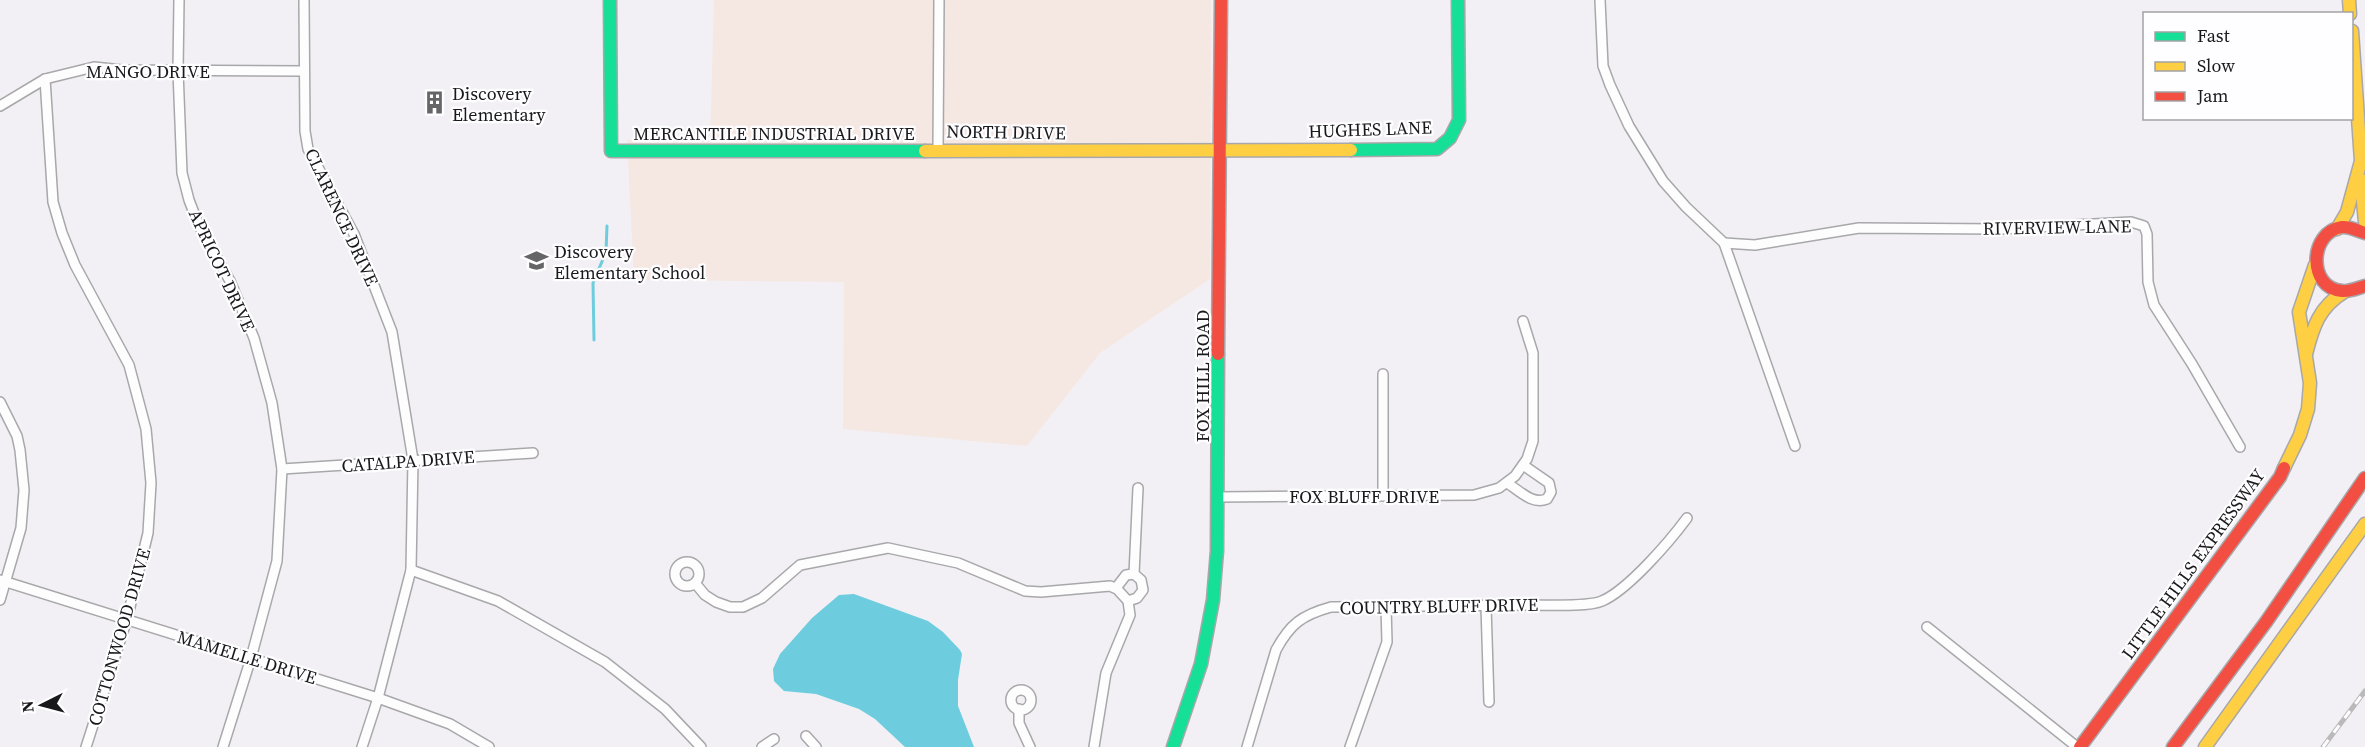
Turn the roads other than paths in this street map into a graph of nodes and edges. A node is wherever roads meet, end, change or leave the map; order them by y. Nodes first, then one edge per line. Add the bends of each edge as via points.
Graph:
1 (179, 0) edge
2 (304, 0) edge
3 (610, 0) edge
4 (939, 0) edge
5 (1221, 0) edge
6 (1458, 0) edge
7 (1600, 0) edge
8 (2353, 44) edge
9 (178, 71) junction
10 (304, 71) junction
11 (45, 79) junction
12 (0, 106) edge
13 (938, 150) junction
14 (1221, 150) junction
15 (2362, 163) edge
16 (2365, 222) edge
17 (2337, 229) junction
18 (2365, 233) edge
19 (1724, 243) junction
20 (2315, 265) junction
21 (2365, 286) edge
22 (2344, 292) junction
23 (1523, 321) dead end
24 (2306, 355) junction
25 (1383, 374) dead end
26 (0, 402) edge
27 (1795, 446) dead end
28 (2240, 447) dead end
29 (533, 453) dead end
30 (413, 460) junction
31 (1523, 465) junction
32 (282, 469) junction
33 (2365, 478) edge
34 (1507, 483) junction
35 (1138, 488) dead end
36 (1383, 496) junction
37 (1219, 497) junction
38 (1687, 518) dead end
39 (2365, 524) edge
40 (411, 570) junction
41 (1134, 574) junction
42 (3, 581) edge
43 (695, 583) dead end
44 (1116, 588) junction
45 (0, 600) edge
46 (1128, 601) junction
47 (1486, 606) junction
48 (1386, 607) junction
49 (127, 619) junction
50 (1927, 627) dead end
51 (251, 658) junction
52 (378, 698) junction
53 (1489, 702) dead end
54 (1019, 709) dead end
55 (806, 736) dead end
56 (774, 739) dead end
57 (86, 747) edge
58 (223, 747) edge
59 (362, 747) edge
60 (489, 747) edge
61 (701, 747) edge
62 (762, 747) edge
63 (816, 747) edge
64 (1030, 747) edge
65 (1094, 747) edge
66 (1173, 747) edge
67 (1247, 747) edge
68 (1350, 747) edge
69 (2079, 747) edge
70 (2173, 747) edge
71 (2205, 747) edge

1 - 9 street, APRICOT DRIVE
2 - 10 street, CLARENCE DRIVE
3 - 13 main road, MERCANTILE INDUSTRIAL DRIVE via 610,151
4 - 13 street, NORTH DRIVE
5 - 14 main road, FOX HILL ROAD
6 - 14 main road, HUGHES LANE via 1459,120 1450,138 1437,148
7 - 19 street via 1603,66 1629,126 1663,181
8 - 15 main road
9 - 10 street, MANGO DRIVE
9 - 11 street, MANGO DRIVE via 94,67
9 - 32 street, APRICOT DRIVE via 182,173 199,226 230,281 254,338 273,403
10 - 30 street, CLARENCE DRIVE via 308,149 354,234 392,332
11 - 12 street, MANGO DRIVE
11 - 49 street, COTTONWOOD DRIVE via 53,202 75,265 129,366 146,429 151,483 148,533
13 - 14 main road, NORTH DRIVE
14 - 37 main road, FOX HILL ROAD
15 - 16 main road
15 - 17 main road via 2347,212
17 - 18 main road via 2354,228
17 - 20 main road, LITTLE HILLS EXPRESSWAY via 2325,235 2319,244
19 - 27 street
19 - 28 street, RIVERVIEW LANE via 1755,245 1859,228 2000,229 2131,222 2144,226 2148,282 2154,305
20 - 22 main road via 2325,283
20 - 24 main road, LITTLE HILLS EXPRESSWAY via 2299,312
21 - 22 main road
22 - 24 main road, LITTLE HILLS EXPRESSWAY via 2321,309
23 - 31 street, FOX BLUFF DRIVE via 1533,353 1533,441
24 - 69 main road, LITTLE HILLS EXPRESSWAY via 2308,409 2280,477
25 - 36 street
26 - 42 street via 21,450 24,490 21,528
29 - 30 street, CATALPA DRIVE
30 - 32 street, CATALPA DRIVE
30 - 40 street, CLARENCE DRIVE
31 - 34 street, FOX BLUFF DRIVE
31 - 34 street via 1549,483 1551,492 1547,500 1530,499
32 - 51 street, APRICOT DRIVE via 277,561
33 - 70 main road via 2266,622
34 - 36 street, FOX BLUFF DRIVE via 1474,495
35 - 41 street
36 - 37 street, FOX BLUFF DRIVE
37 - 66 main road, FOX HILL ROAD via 1213,600 1201,664
38 - 47 street, COUNTRY BLUFF DRIVE via 1650,561 1601,602
39 - 71 main road
40 - 52 street, CLARENCE DRIVE
40 - 61 street via 498,601 605,662 665,709
41 - 44 street via 1126,574
41 - 46 street via 1141,579 1143,590
42 - 45 street
42 - 49 street, MAMELLE DRIVE
43 - 44 street via 716,602 743,607 762,598 800,565 888,548 958,563 1025,591 1099,585
44 - 46 street
46 - 65 street via 1131,615 1106,673
47 - 48 street, COUNTRY BLUFF DRIVE
47 - 53 street
48 - 67 street, COUNTRY BLUFF DRIVE via 1330,607 1312,612 1294,624 1276,650
48 - 68 street via 1387,642
49 - 51 street, MAMELLE DRIVE
49 - 57 street, COTTONWOOD DRIVE
50 - 69 street
51 - 52 street, MAMELLE DRIVE
51 - 58 street, APRICOT DRIVE
52 - 59 street, CLARENCE DRIVE
52 - 60 street, MAMELLE DRIVE via 450,724
54 - 64 street via 1019,723
55 - 63 street
56 - 62 street

